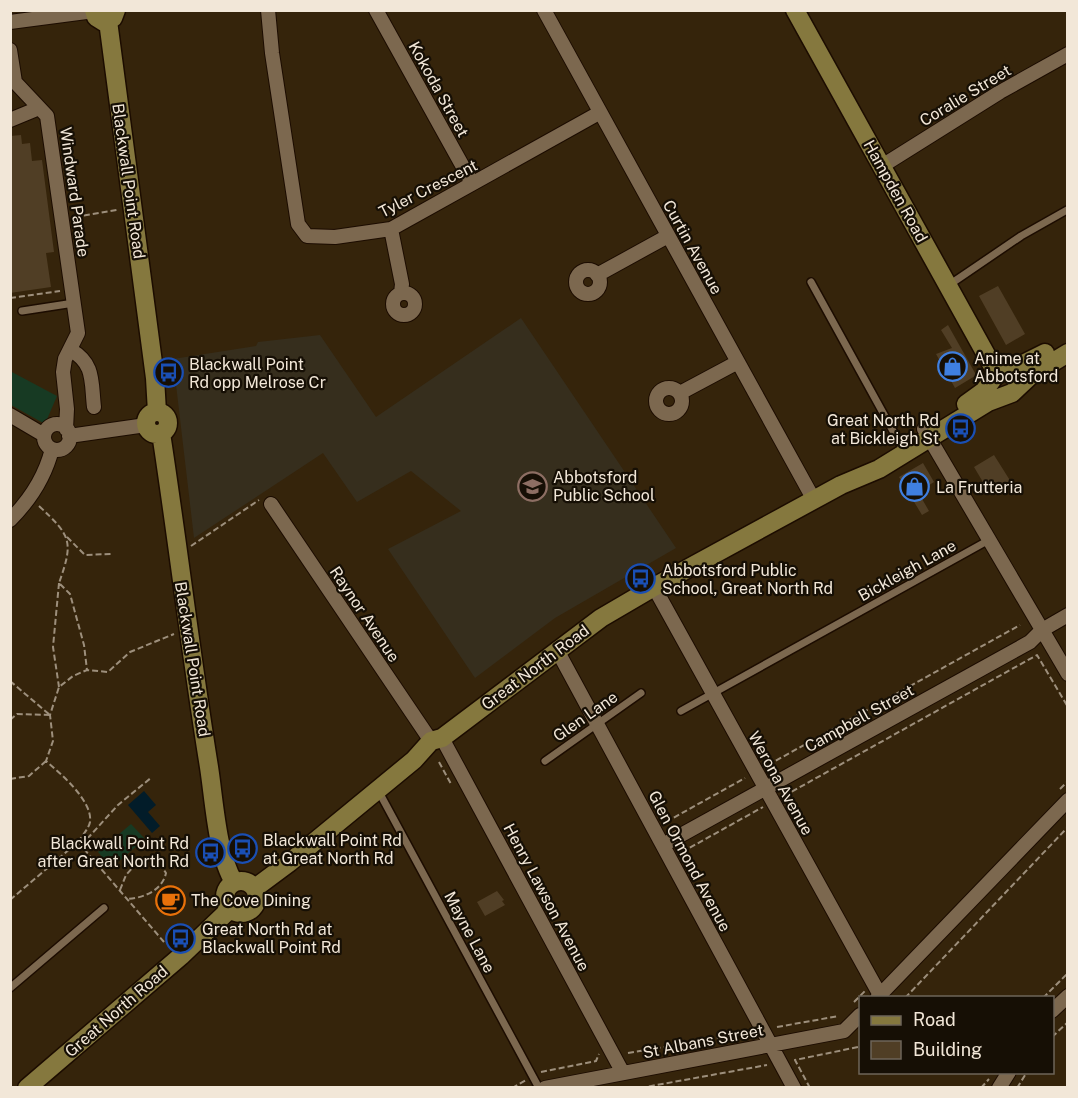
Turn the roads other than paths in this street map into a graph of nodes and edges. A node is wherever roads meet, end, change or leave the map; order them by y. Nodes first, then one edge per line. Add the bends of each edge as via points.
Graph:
1 (268, 10) edge
2 (376, 10) edge
3 (544, 10) edge
4 (795, 10) edge
5 (103, 13) edge
6 (10, 22) edge
7 (10, 50) edge
8 (1068, 54) edge
9 (39, 108) junction
10 (599, 113) junction
11 (10, 120) edge
12 (882, 166) junction
13 (472, 183) junction
14 (1067, 210) edge
15 (391, 229) junction
16 (668, 236) junction
17 (597, 275) dead end
18 (811, 282) dead end
19 (949, 285) junction
20 (401, 293) dead end
21 (74, 303) junction
22 (22, 311) dead end
23 (1068, 340) edge
24 (71, 350) junction
25 (1068, 353) edge
26 (738, 362) junction
27 (1004, 381) junction
28 (680, 393) dead end
29 (94, 408) dead end
30 (10, 415) edge
31 (155, 423) junction
32 (68, 433) junction
33 (927, 434) junction
34 (44, 435) junction
35 (52, 449) junction
36 (903, 449) junction
37 (814, 500) junction
38 (271, 504) road end
39 (10, 520) edge
40 (989, 540) junction
41 (654, 587) junction
42 (1068, 615) edge
43 (1042, 630) junction
44 (557, 650) junction
45 (1068, 674) edge
46 (641, 693) dead end
47 (712, 693) junction
48 (681, 711) dead end
49 (597, 724) junction
50 (436, 740) junction
51 (545, 761) dead end
52 (765, 788) junction
53 (377, 789) junction
54 (1068, 800) edge
55 (663, 845) junction
56 (234, 882) junction
57 (255, 888) junction
58 (104, 908) dead end
59 (230, 909) junction
60 (10, 988) edge
61 (879, 996) edge
62 (1068, 996) edge
63 (1054, 1010) edge
64 (859, 1017) edge
65 (771, 1045) junction
66 (623, 1073) junction
67 (1008, 1074) edge
68 (29, 1087) edge
69 (551, 1087) edge
70 (539, 1088) edge
71 (794, 1088) edge
72 (999, 1088) edge

1 - 15 street, Tyler Crescent via 298,224 307,236 323,238
2 - 13 street, Kokoda Street
3 - 10 street, Curtin Avenue
4 - 12 main road, Hampden Road
5 - 6 street
5 - 31 main road, Blackwall Point Road via 155,378
7 - 9 street, Windward Parade via 15,82
8 - 12 street, Coralie Street
9 - 11 street
9 - 21 street, Windward Parade via 47,117
10 - 13 street, Tyler Crescent
10 - 16 street, Curtin Avenue
12 - 19 main road, Hampden Road
13 - 15 street, Tyler Crescent
14 - 19 lane
15 - 20 street
16 - 17 street
16 - 26 street, Curtin Avenue
18 - 36 lane
19 - 27 main road, Hampden Road
21 - 22 lane
21 - 24 street, Windward Parade via 78,333
23 - 27 main road, Great North Road
24 - 29 street via 88,365
24 - 32 street, Windward Parade via 63,372
25 - 27 main road, Great North Road via 1030,376
26 - 28 street
26 - 37 street, Curtin Avenue
27 - 33 main road, Great North Road via 988,402
30 - 34 street
31 - 32 street
31 - 56 main road, Blackwall Point Road via 217,819 228,872
32 - 34 street via 55,424
32 - 35 street via 64,447
33 - 36 main road, Great North Road
33 - 40 street
34 - 35 street
35 - 39 street via 27,503
36 - 37 main road, Great North Road
37 - 41 main road, Great North Road
38 - 50 street, Raynor Avenue
40 - 43 street
40 - 47 lane, Bickleigh Lane
41 - 44 main road, Great North Road
41 - 47 street, Werona Avenue
42 - 43 street, Campbell Street
43 - 45 street
43 - 52 street, Campbell Street via 1030,642
44 - 49 street, Glen Ormond Avenue
44 - 50 main road, Great North Road
46 - 49 lane, Glen Lane
47 - 48 lane, Bickleigh Lane
47 - 52 street, Werona Avenue
49 - 51 lane, Glen Lane
49 - 55 street, Glen Ormond Avenue
50 - 53 main road, Great North Road
50 - 66 street, Henry Lawson Avenue
52 - 55 street, Campbell Street
52 - 61 street, Werona Avenue
53 - 57 main road, Great North Road
53 - 70 lane, Mayne Lane
54 - 61 street
55 - 65 street, Glen Ormond Avenue
56 - 57 main road via 245,881
56 - 59 main road via 225,894
57 - 59 main road via 258,898 250,910 240,913
58 - 60 lane
59 - 68 main road, Great North Road
62 - 63 street
64 - 65 street, St Albans Street via 844,1031
65 - 66 street, St Albans Street
65 - 71 street, Glen Ormond Avenue
66 - 69 street, St Albans Street
67 - 72 street

